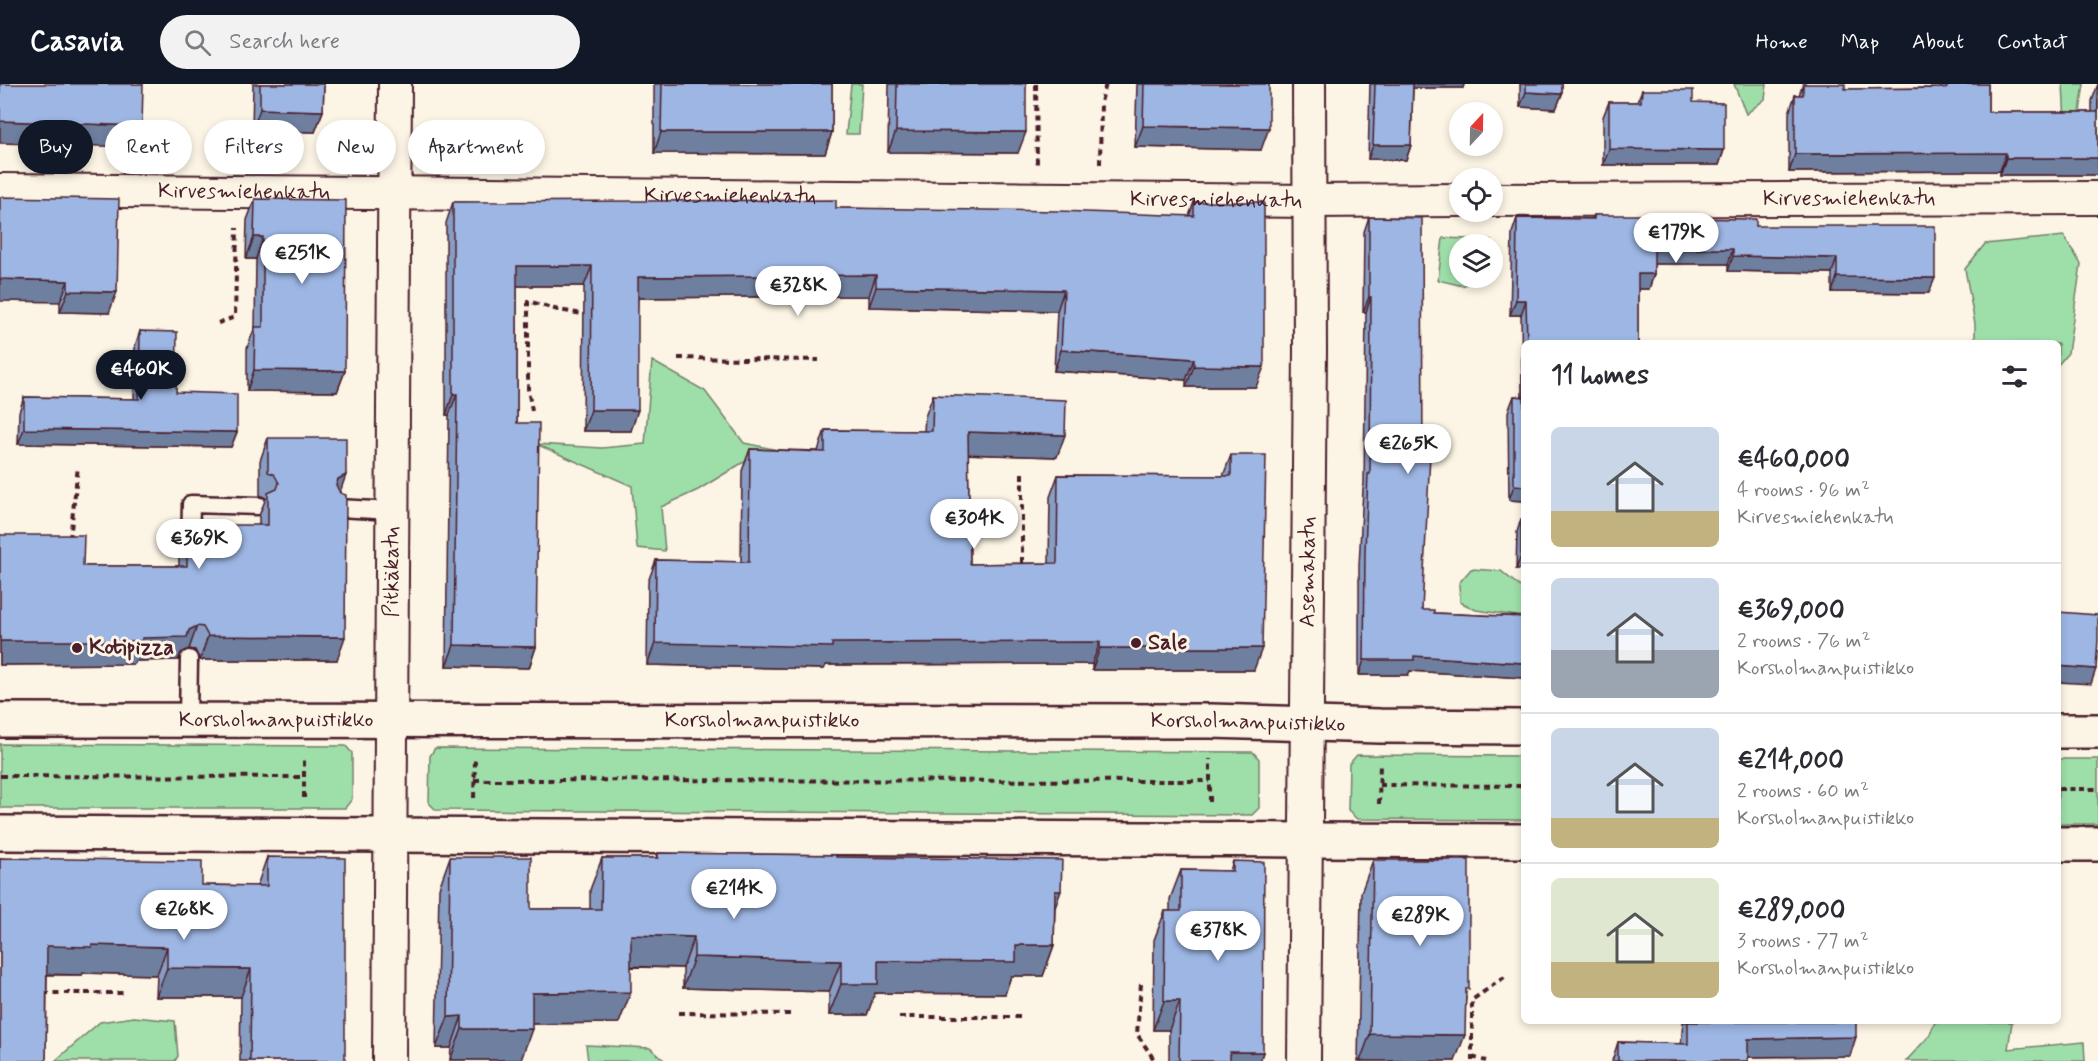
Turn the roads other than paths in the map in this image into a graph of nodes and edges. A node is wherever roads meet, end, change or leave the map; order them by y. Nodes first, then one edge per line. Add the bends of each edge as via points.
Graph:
1 (396, 84) edge
2 (1309, 84) edge
3 (0, 190) edge
4 (395, 194) junction
5 (2098, 198) edge
6 (1449, 200) edge
7 (1503, 200) edge
8 (1310, 201) junction
9 (260, 506) dead end
10 (338, 508) edge
11 (393, 511) junction
12 (190, 548) edge
13 (189, 660) edge
14 (0, 720) edge
15 (188, 720) junction
16 (391, 721) junction
17 (1306, 724) junction
18 (1521, 727) edge
19 (2061, 731) edge
20 (2098, 731) edge
21 (0, 833) edge
22 (391, 835) junction
23 (1305, 840) junction
24 (1521, 841) edge
25 (2061, 844) edge
26 (2098, 844) edge
27 (389, 1061) edge
28 (1304, 1061) edge

1 - 4 street, Pitkäkatu
2 - 8 street, Asemakatu
3 - 4 street, Kirvesmiehenkatu
4 - 8 street, Kirvesmiehenkatu
4 - 11 street, Pitkäkatu
5 - 7 street, Kirvesmiehenkatu
6 - 8 street, Kirvesmiehenkatu
8 - 17 street, Asemakatu
9 - 12 lane via 191,504
10 - 11 lane
11 - 16 street, Pitkäkatu
13 - 15 lane
14 - 15 main road, Korsholmanpuistikko
15 - 16 main road, Korsholmanpuistikko
16 - 17 main road, Korsholmanpuistikko
16 - 22 street, Pitkäkatu
17 - 18 main road, Korsholmanpuistikko
17 - 23 street, Asemakatu
19 - 20 main road
21 - 22 main road
22 - 23 main road
22 - 27 street, Pitkäkatu
23 - 24 main road
23 - 28 street, Asemakatu
25 - 26 main road

